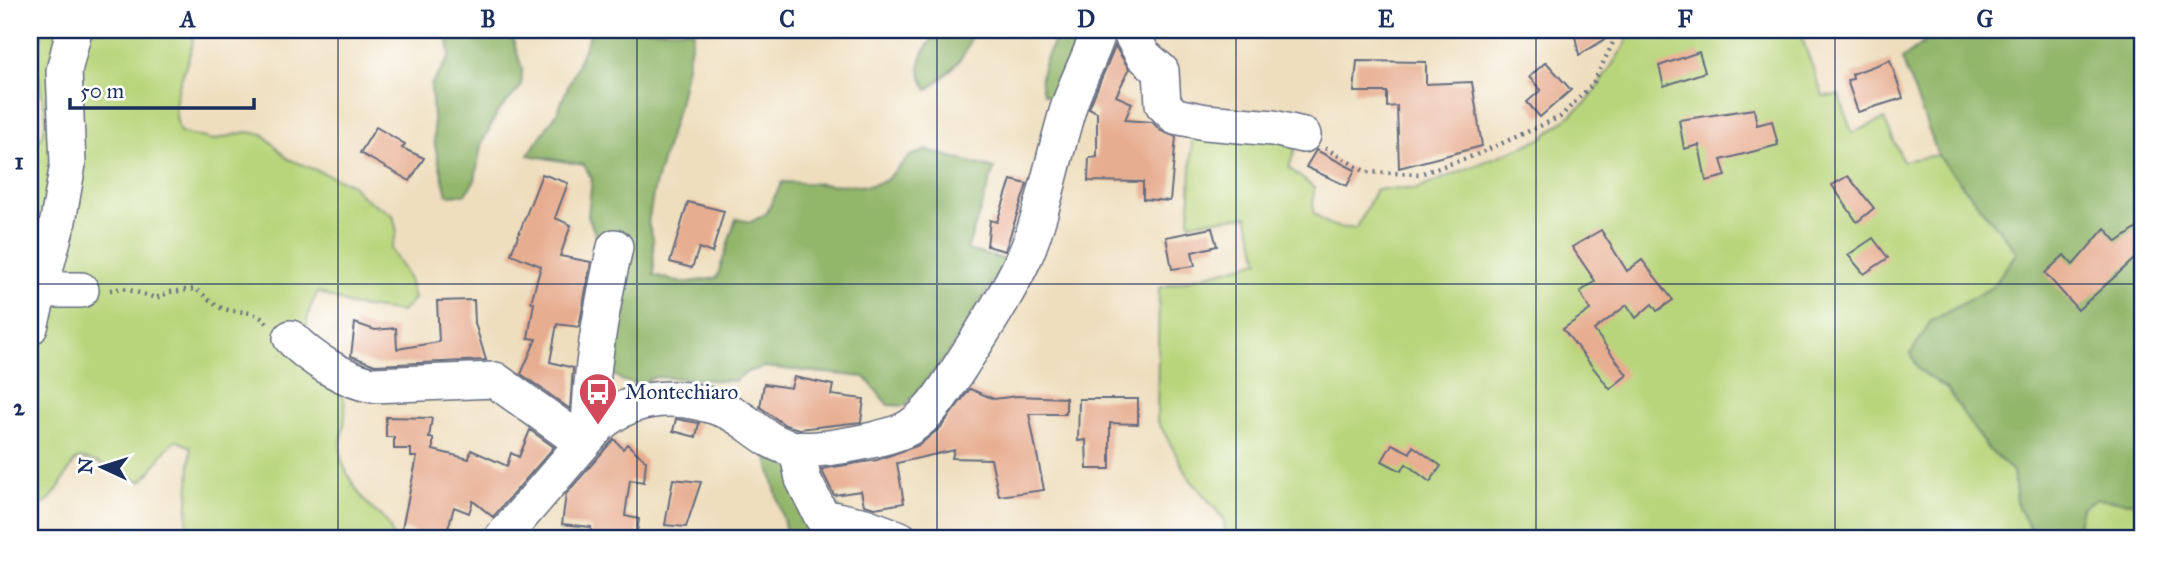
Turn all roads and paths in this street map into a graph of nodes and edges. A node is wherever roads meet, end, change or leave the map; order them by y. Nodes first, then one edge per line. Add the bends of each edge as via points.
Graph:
1 (74, 30) edge
2 (1099, 30) edge
3 (1129, 30) edge
4 (1619, 30) edge
5 (1303, 135) joint
6 (615, 247) dead end
7 (39, 286) junction
8 (81, 289) joint
9 (30, 327) edge
10 (291, 338) joint
11 (586, 439) junction
12 (797, 449) junction
13 (501, 539) edge
14 (900, 539) edge

1 - 7 street via 64,71 68,164
2 - 12 street via 1069,105 1025,255 954,377 928,412 908,428 838,447
3 - 5 street via 1143,55 1161,71 1163,104 1175,116
4 - 5 path via 1593,84 1560,117 1443,167 1420,174 1366,172
6 - 11 street via 597,329
7 - 8 street
7 - 9 street
8 - 10 path via 123,288 156,298 195,289 220,307 262,317 272,330
10 - 11 street via 301,349 356,382 495,380
11 - 12 street via 612,413 630,405 677,398 728,412 773,442
11 - 13 street
12 - 14 street via 803,479 822,517

